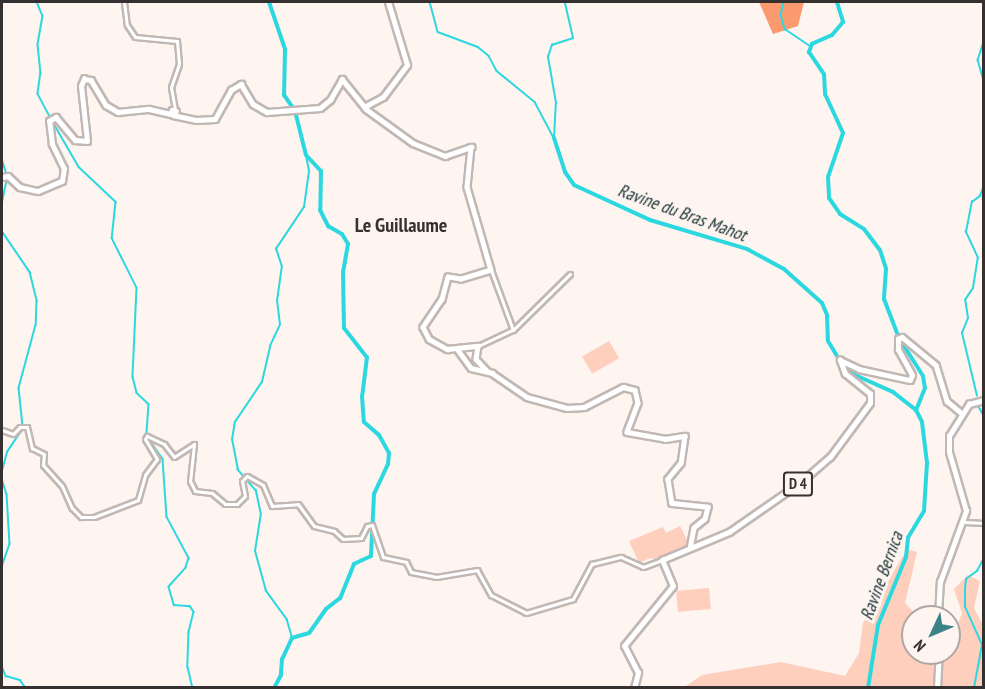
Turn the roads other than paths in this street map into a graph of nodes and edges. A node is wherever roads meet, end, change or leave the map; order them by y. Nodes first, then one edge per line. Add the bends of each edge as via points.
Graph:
1 (124, 2) edge
2 (388, 2) edge
3 (364, 107) junction
4 (173, 112) junction
5 (6, 177) edge
6 (491, 270) junction
7 (570, 274) dead end
8 (513, 330) junction
9 (478, 346) junction
10 (458, 350) junction
11 (487, 371) junction
12 (984, 400) edge
13 (960, 412) junction
14 (2, 430) edge
15 (965, 522) junction
16 (984, 523) edge
17 (696, 543) junction
18 (662, 560) junction
19 (939, 605) edge
20 (938, 665) edge
21 (634, 687) edge
22 (937, 687) edge

1 - 4 street via 127,25 135,37 177,41 179,64 171,87
2 - 3 main road via 406,65 383,97
3 - 4 main road via 342,79 326,104 298,111 257,108 241,84 231,90 215,119
3 - 6 main road via 413,143 444,156 471,147 467,187
4 - 5 main road via 118,112 106,105 91,80 84,79 81,86 87,141 75,140 56,117 49,121 51,141 64,169 62,181 38,191 24,189
6 - 8 street
6 - 10 main road via 460,279 448,278 442,299 423,323 432,342
7 - 8 street
8 - 9 street
9 - 10 main road
9 - 11 main road via 476,359
10 - 11 main road via 471,368
11 - 17 main road via 527,397 576,409 623,387 635,390 638,403 627,432 664,439 685,436 681,463 668,479 672,503 708,507 705,519 694,528
12 - 13 main road via 973,400
13 - 15 main road via 950,429 948,444 965,505
13 - 17 main road, D 4 via 947,401 936,365 900,339 899,356 912,375 910,380 841,362 871,397 843,441 801,482 729,532
14 - 18 street via 13,434 20,427 27,427 32,448 44,454 43,465 81,517 94,518 138,500 145,475 157,459 145,439 147,436 164,444 174,457 194,444 190,481 195,491 212,493 225,504 237,504 245,496 242,481 247,476 263,485 272,506 298,504 314,526 334,531 343,539 362,538 367,526 372,525 384,558 406,562 414,573 436,577 477,570 491,595 526,613 573,599 592,564 621,557 640,568
15 - 16 street
15 - 19 main road via 940,582
17 - 18 main road, D 4
18 - 21 main road via 673,586 624,646 638,673
20 - 22 main road

